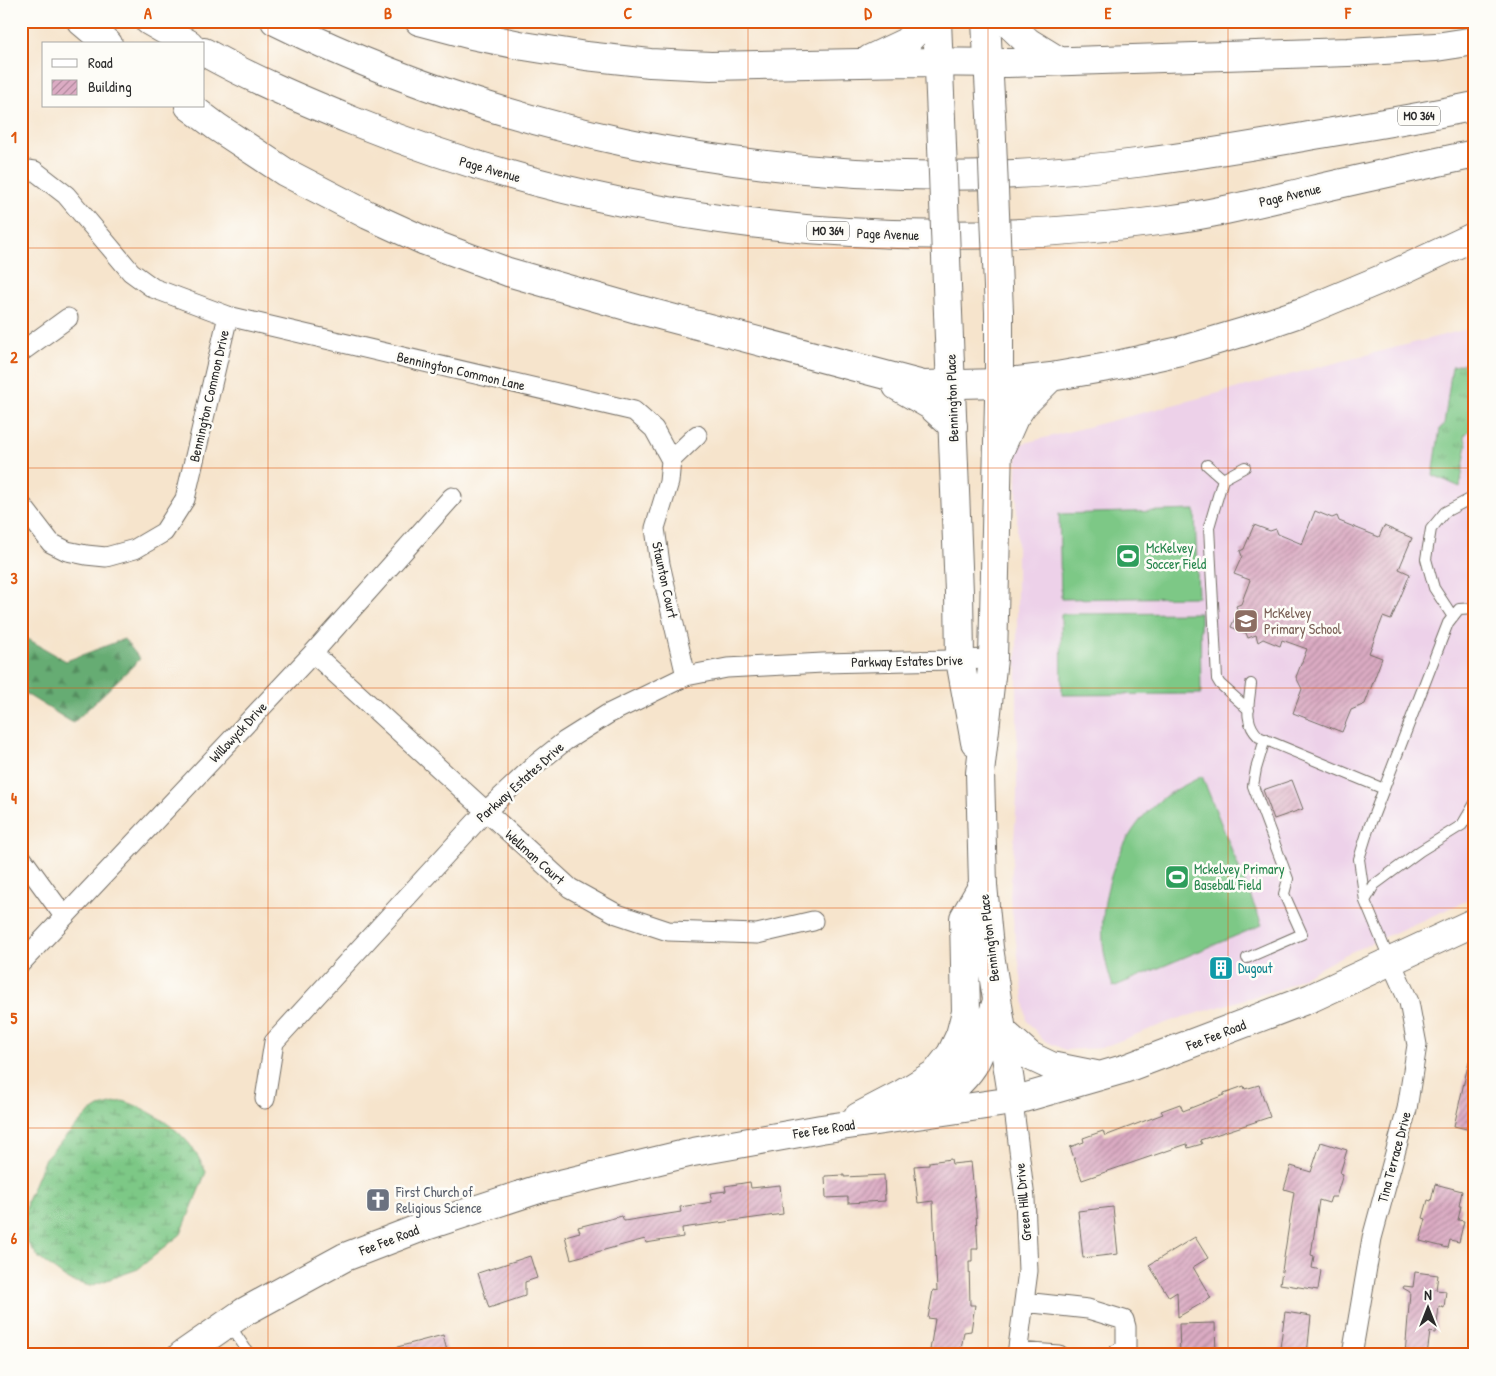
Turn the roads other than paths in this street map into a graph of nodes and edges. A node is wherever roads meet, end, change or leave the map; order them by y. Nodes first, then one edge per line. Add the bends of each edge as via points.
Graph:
1 (81, 21) edge
2 (149, 21) edge
3 (275, 21) edge
4 (419, 21) edge
5 (926, 21) edge
6 (937, 21) edge
7 (986, 21) edge
8 (1006, 21) edge
9 (1475, 41) edge
10 (106, 42) edge
11 (186, 42) edge
12 (205, 53) edge
13 (1059, 61) junction
14 (861, 63) junction
15 (938, 63) junction
16 (989, 63) junction
17 (1472, 105) edge
18 (192, 108) edge
19 (1475, 154) edge
20 (21, 169) edge
21 (1475, 236) edge
22 (228, 316) junction
23 (68, 318) dead end
24 (21, 352) edge
25 (872, 372) junction
26 (1050, 377) junction
27 (999, 383) junction
28 (952, 385) junction
29 (953, 426) junction
30 (697, 435) dead end
31 (998, 454) junction
32 (671, 460) junction
33 (1207, 465) dead end
34 (1245, 467) dead end
35 (1223, 479) junction
36 (452, 497) dead end
37 (1475, 499) edge
38 (21, 504) edge
39 (1475, 608) edge
40 (1453, 617) junction
41 (313, 653) junction
42 (993, 659) junction
43 (960, 660) junction
44 (686, 676) junction
45 (1251, 684) dead end
46 (1249, 710) junction
47 (1265, 739) junction
48 (980, 773) junction
49 (1384, 789) junction
50 (1475, 803) edge
51 (485, 812) junction
52 (21, 857) edge
53 (983, 884) junction
54 (1365, 901) junction
55 (64, 916) junction
56 (813, 921) dead end
57 (1475, 922) edge
58 (1247, 958) dead end
59 (1391, 962) junction
60 (21, 963) edge
61 (997, 1000) junction
62 (1003, 1032) junction
63 (1100, 1076) junction
64 (265, 1099) dead end
65 (1014, 1102) junction
66 (923, 1114) junction
67 (841, 1126) junction
68 (1024, 1302) junction
69 (228, 1323) junction
70 (1017, 1353) edge
71 (182, 1355) edge
72 (250, 1355) edge
73 (1059, 1355) edge
74 (1116, 1355) edge
75 (1352, 1355) edge

1 - 10 main road
2 - 11 main road
3 - 17 main road, MO 364 via 411,80 596,136 724,160 850,173 993,175 1109,167 1218,151
4 - 14 main road via 524,46 650,63 775,66
5 - 14 main road via 906,42
6 - 15 main road, Bennington Place
7 - 16 main road, Bennington Place
8 - 13 main road via 1028,42
9 - 13 main road via 1436,48
12 - 19 main road, Page Avenue / MO 364 via 271,86 454,159 645,208 766,226 839,232 902,236 1032,234 1170,220
13 - 16 main road
14 - 15 main road
15 - 16 main road
15 - 28 main road, Bennington Place, bridge
16 - 27 main road, Bennington Place, bridge
18 - 25 main road via 285,172 425,241 508,272
20 - 22 street, Bennington Common Drive via 36,171 66,195 131,272 144,282
21 - 26 main road via 1305,311 1244,332 1180,351
22 - 32 street, Bennington Common Lane via 634,411 654,429
22 - 38 street, Bennington Common Drive via 185,499 164,532 135,549 106,557 86,555 51,543
23 - 24 street
25 - 28 main road via 923,385
25 - 29 main road via 930,405
26 - 27 main road
26 - 31 main road via 1014,418
27 - 28 main road
27 - 31 main road, Bennington Place
28 - 29 main road, Bennington Place
29 - 43 main road, Bennington Place
30 - 32 street
31 - 42 main road, Bennington Place
32 - 44 street, Staunton Court via 655,528
33 - 35 lane
34 - 35 lane
35 - 46 lane via 1209,527 1217,679
36 - 41 street, Willowyck Drive
37 - 40 lane via 1445,512 1431,529 1426,558 1434,588
39 - 40 lane via 1459,609
40 - 49 lane
41 - 51 street, Wellman Court
41 - 55 street, Willowyck Drive
42 - 43 street, Parkway Estates Drive
42 - 48 main road, Bennington Place
43 - 44 street, Parkway Estates Drive via 727,668
43 - 48 main road, Bennington Place
44 - 51 street, Parkway Estates Drive via 608,714 565,741
45 - 46 lane
46 - 47 lane via 1251,730
47 - 49 lane
47 - 58 lane via 1253,786 1288,879 1284,894 1302,934
48 - 53 main road, Bennington Place
49 - 54 lane via 1359,859
50 - 54 lane via 1462,825 1374,885
51 - 56 street, Wellman Court via 570,888 617,914 668,931 758,934
51 - 64 street, Parkway Estates Drive via 274,1042
52 - 55 street
53 - 61 main road, Bennington Place
53 - 67 main road via 964,918 966,1012 951,1054 936,1073
54 - 59 lane
55 - 60 street, Willowyck Drive
57 - 59 main road, Fee Fee Road
59 - 63 main road, Fee Fee Road via 1302,1002
59 - 75 street, Tina Terrace Drive via 1409,1002 1416,1045 1407,1109 1372,1238
61 - 62 main road, Bennington Place
61 - 66 main road via 972,1067
62 - 63 main road via 1030,1056 1051,1066
62 - 65 main road, Bennington Place
63 - 65 main road, Fee Fee Road
65 - 66 main road, Fee Fee Road
65 - 68 street, Green Hill Drive via 1026,1220 1028,1270
66 - 67 main road, Fee Fee Road
67 - 69 main road, Fee Fee Road via 693,1152 539,1189 420,1228 345,1257
68 - 70 street, Green Hill Drive
68 - 74 street via 1088,1309 1124,1320 1126,1348
69 - 71 main road, Fee Fee Road
69 - 72 lane
70 - 73 street, Green Hill Drive

